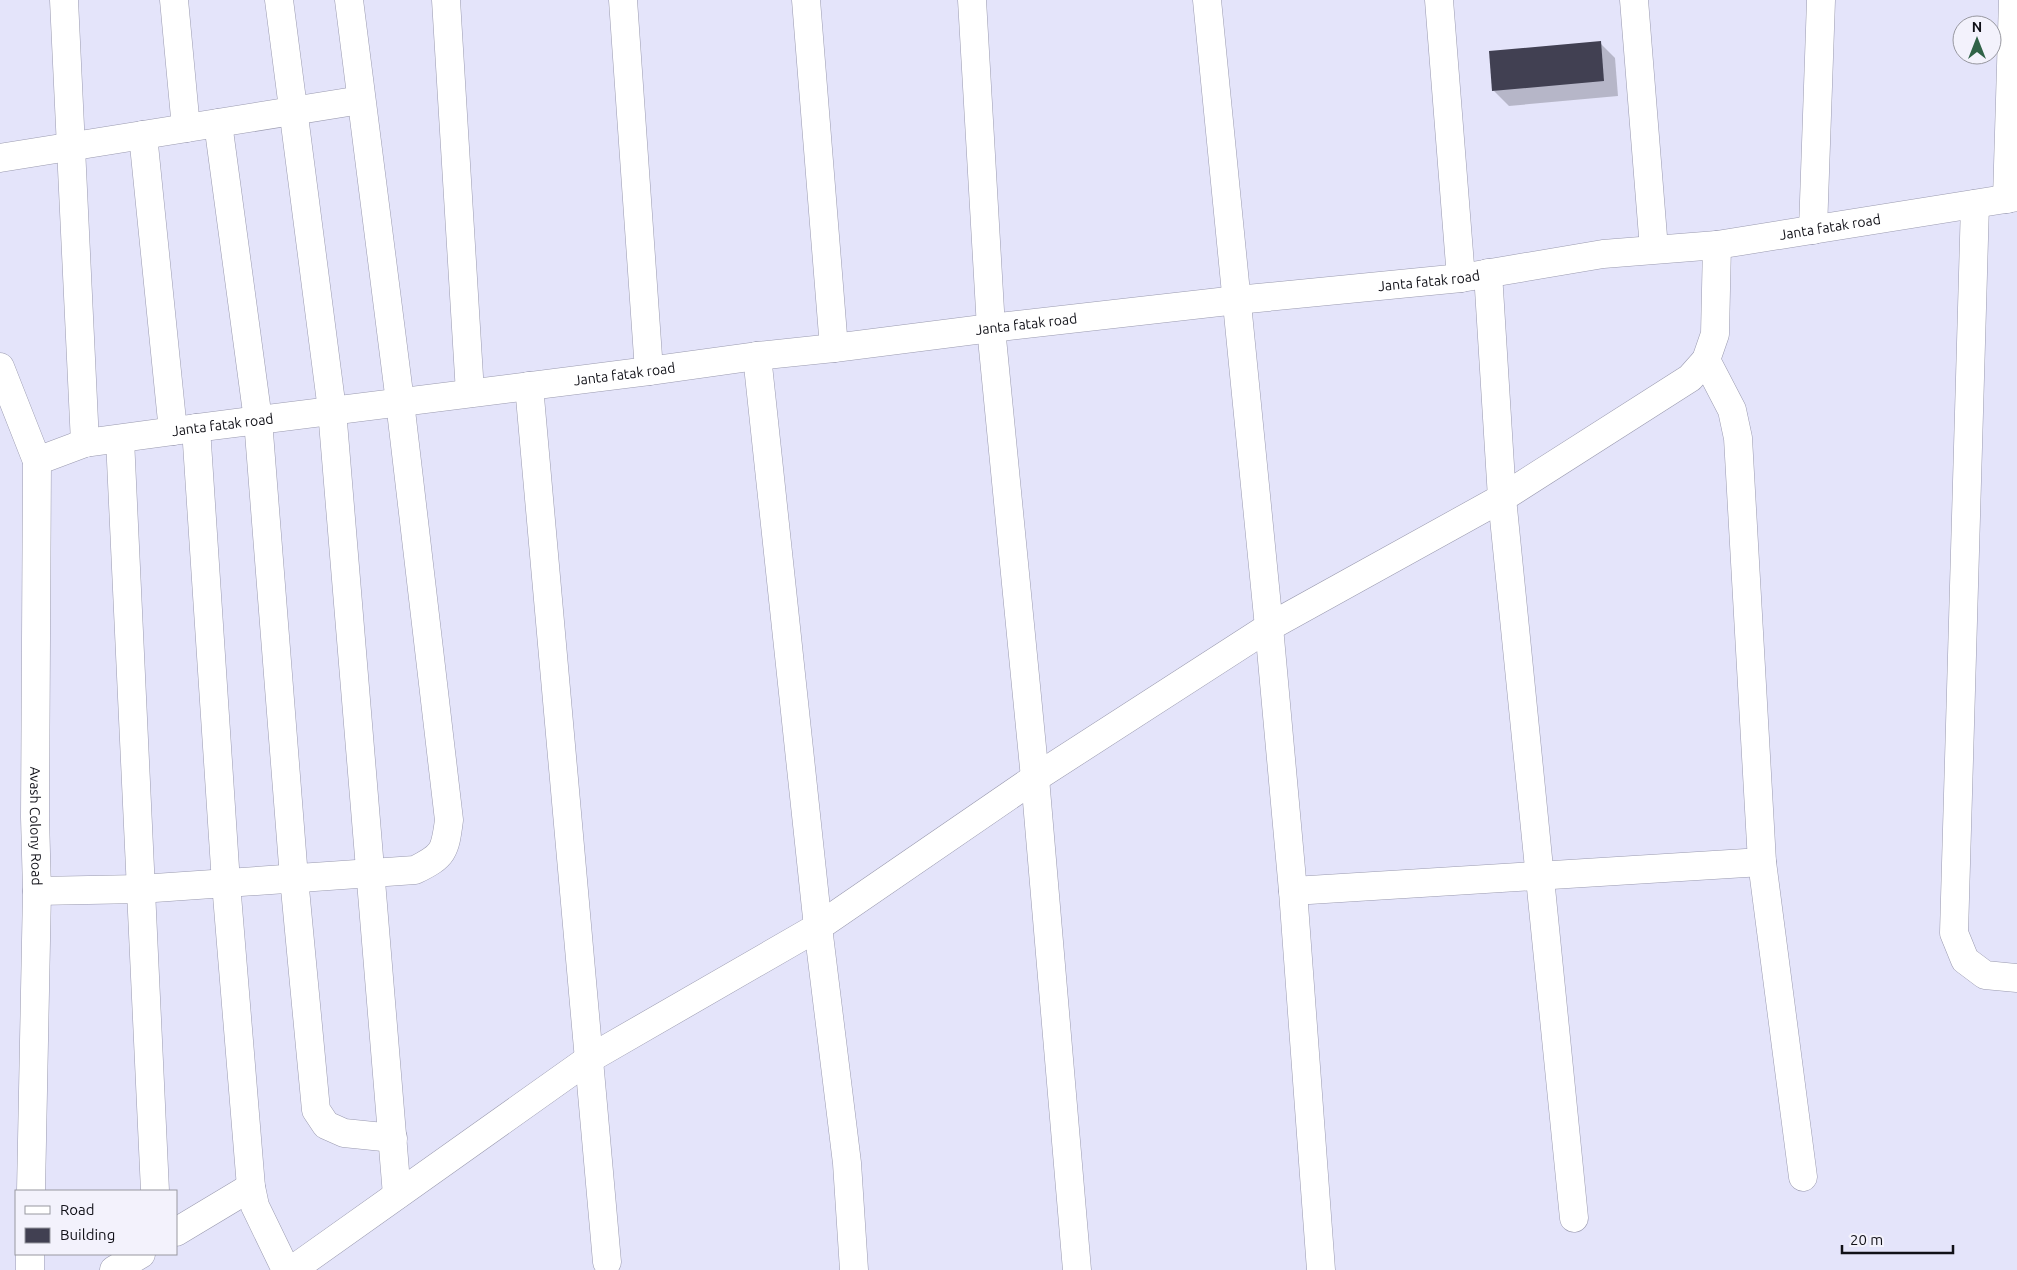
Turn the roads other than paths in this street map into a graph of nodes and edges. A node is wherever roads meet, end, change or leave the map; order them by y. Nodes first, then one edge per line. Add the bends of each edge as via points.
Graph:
1 (64, 0) edge
2 (174, 0) edge
3 (279, 0) edge
4 (350, 0) edge
5 (446, 0) edge
6 (623, 0) edge
7 (806, 0) edge
8 (972, 0) edge
9 (1207, 0) edge
10 (1439, 0) edge
11 (1634, 0) edge
12 (1822, 0) edge
13 (2012, 0) edge
14 (361, 100) junction
15 (2013, 103) edge
16 (292, 111) junction
17 (218, 122) junction
18 (186, 128) junction
19 (143, 135) junction
20 (71, 147) junction
21 (0, 158) edge
22 (2012, 198) edge
23 (1975, 204) junction
24 (1813, 230) junction
25 (1717, 245) junction
26 (1654, 249) junction
27 (1488, 273) junction
28 (1461, 278) junction
29 (1237, 300) junction
30 (991, 328) junction
31 (834, 348) junction
32 (757, 356) junction
33 (1706, 360) junction
34 (0, 366) edge
35 (649, 371) junction
36 (529, 386) junction
37 (470, 393) junction
38 (400, 402) junction
39 (332, 410) junction
40 (258, 420) junction
41 (185, 430) junction
42 (120, 439) junction
43 (85, 443) junction
44 (37, 461) junction
45 (1502, 498) junction
46 (1269, 627) junction
47 (1036, 778) junction
48 (1762, 862) junction
49 (370, 873) junction
50 (1540, 875) junction
51 (294, 878) junction
52 (226, 883) junction
53 (140, 889) junction
54 (37, 891) junction
55 (1293, 891) junction
56 (818, 927) junction
57 (2017, 978) edge
58 (589, 1059) junction
59 (392, 1138) junction
60 (1803, 1177) dead end
61 (251, 1187) junction
62 (31, 1190) edge
63 (155, 1190) edge
64 (397, 1195) junction
65 (1574, 1218) dead end
66 (178, 1231) edge
67 (30, 1255) edge
68 (139, 1255) edge
69 (607, 1262) dead end
70 (30, 1270) edge
71 (114, 1270) edge
72 (286, 1270) edge
73 (292, 1270) edge
74 (854, 1270) edge
75 (1077, 1270) edge
76 (1321, 1270) edge

1 - 20 street
2 - 18 street
3 - 16 street
4 - 14 street
5 - 37 street
6 - 35 street
7 - 31 street
8 - 30 street
9 - 29 street
10 - 28 street
11 - 26 street
12 - 24 street
13 - 15 street
14 - 16 street
14 - 38 street
15 - 22 street
16 - 17 street
16 - 39 street
17 - 18 street
17 - 40 street
18 - 19 street
19 - 20 street
19 - 41 street
20 - 21 street
20 - 43 street
22 - 23 street, Janta fatak road
23 - 24 street, Janta fatak road
23 - 57 street via 1954,933 1965,960 1985,975
24 - 25 street, Janta fatak road
25 - 26 street, Janta fatak road
25 - 33 street via 1715,334
26 - 27 street, Janta fatak road
27 - 28 street, Janta fatak road
27 - 45 street
28 - 29 street, Janta fatak road
29 - 30 street, Janta fatak road
29 - 46 street
30 - 31 street, Janta fatak road
30 - 47 street
31 - 32 street, Janta fatak road
32 - 35 street, Janta fatak road
32 - 56 street
33 - 45 street via 1690,378
33 - 48 street via 1732,410 1738,438
34 - 44 street
35 - 36 street, Janta fatak road
36 - 37 street, Janta fatak road
36 - 58 street
37 - 38 street, Janta fatak road
38 - 39 street, Janta fatak road
38 - 49 street via 449,820 446,844 436,860 415,870
39 - 40 street, Janta fatak road
39 - 49 street
40 - 41 street, Janta fatak road
40 - 51 street
41 - 42 street, Janta fatak road
41 - 52 street
42 - 43 street, Janta fatak road
42 - 53 street
43 - 44 street, Janta fatak road
44 - 54 street, Avash Colony Road
45 - 46 street
45 - 50 street
46 - 47 street
46 - 55 street
47 - 56 street
47 - 75 street
48 - 50 street
48 - 60 street
49 - 51 street
49 - 59 street
50 - 55 street
50 - 65 street
51 - 52 street
51 - 59 street via 316,1110 326,1125 344,1133
52 - 53 street
52 - 61 street
53 - 54 street
53 - 63 street
54 - 62 street, Avash Colony Road
55 - 76 street
56 - 58 street
56 - 74 street via 847,1163
58 - 64 street
58 - 69 street
59 - 64 street
61 - 66 street
61 - 72 street via 255,1206
64 - 73 street
67 - 70 street
68 - 71 street

